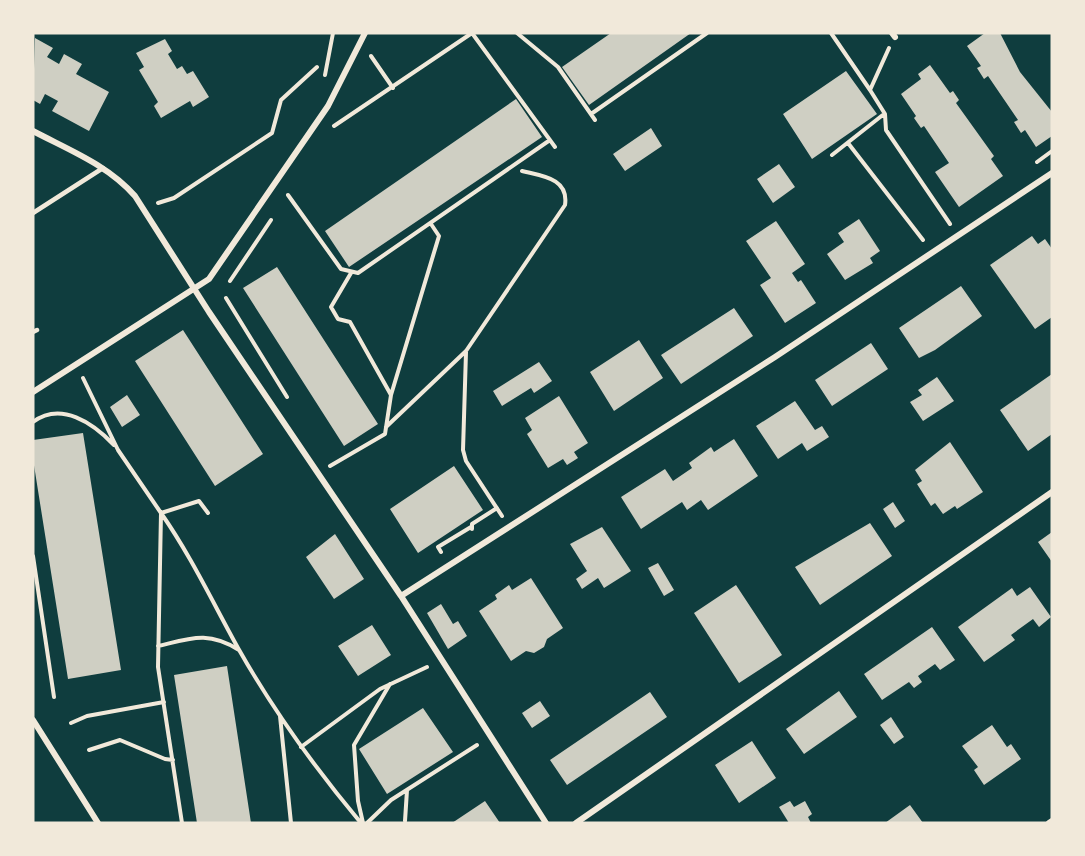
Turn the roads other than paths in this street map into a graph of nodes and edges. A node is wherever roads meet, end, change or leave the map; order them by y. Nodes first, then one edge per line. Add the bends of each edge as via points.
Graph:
1 (365, 33) edge
2 (33, 131) edge
3 (103, 168) junction
4 (1052, 173) edge
5 (33, 213) edge
6 (195, 291) junction
7 (33, 392) edge
8 (1052, 492) edge
9 (400, 596) junction
10 (33, 720) edge
11 (98, 823) edge
12 (546, 823) edge
13 (576, 823) edge

1 - 6 street via 323,115 219,267
2 - 3 street
3 - 5 lane
3 - 6 street via 135,196
4 - 9 street
6 - 7 street
6 - 9 street
8 - 13 street
9 - 12 street
10 - 11 street

